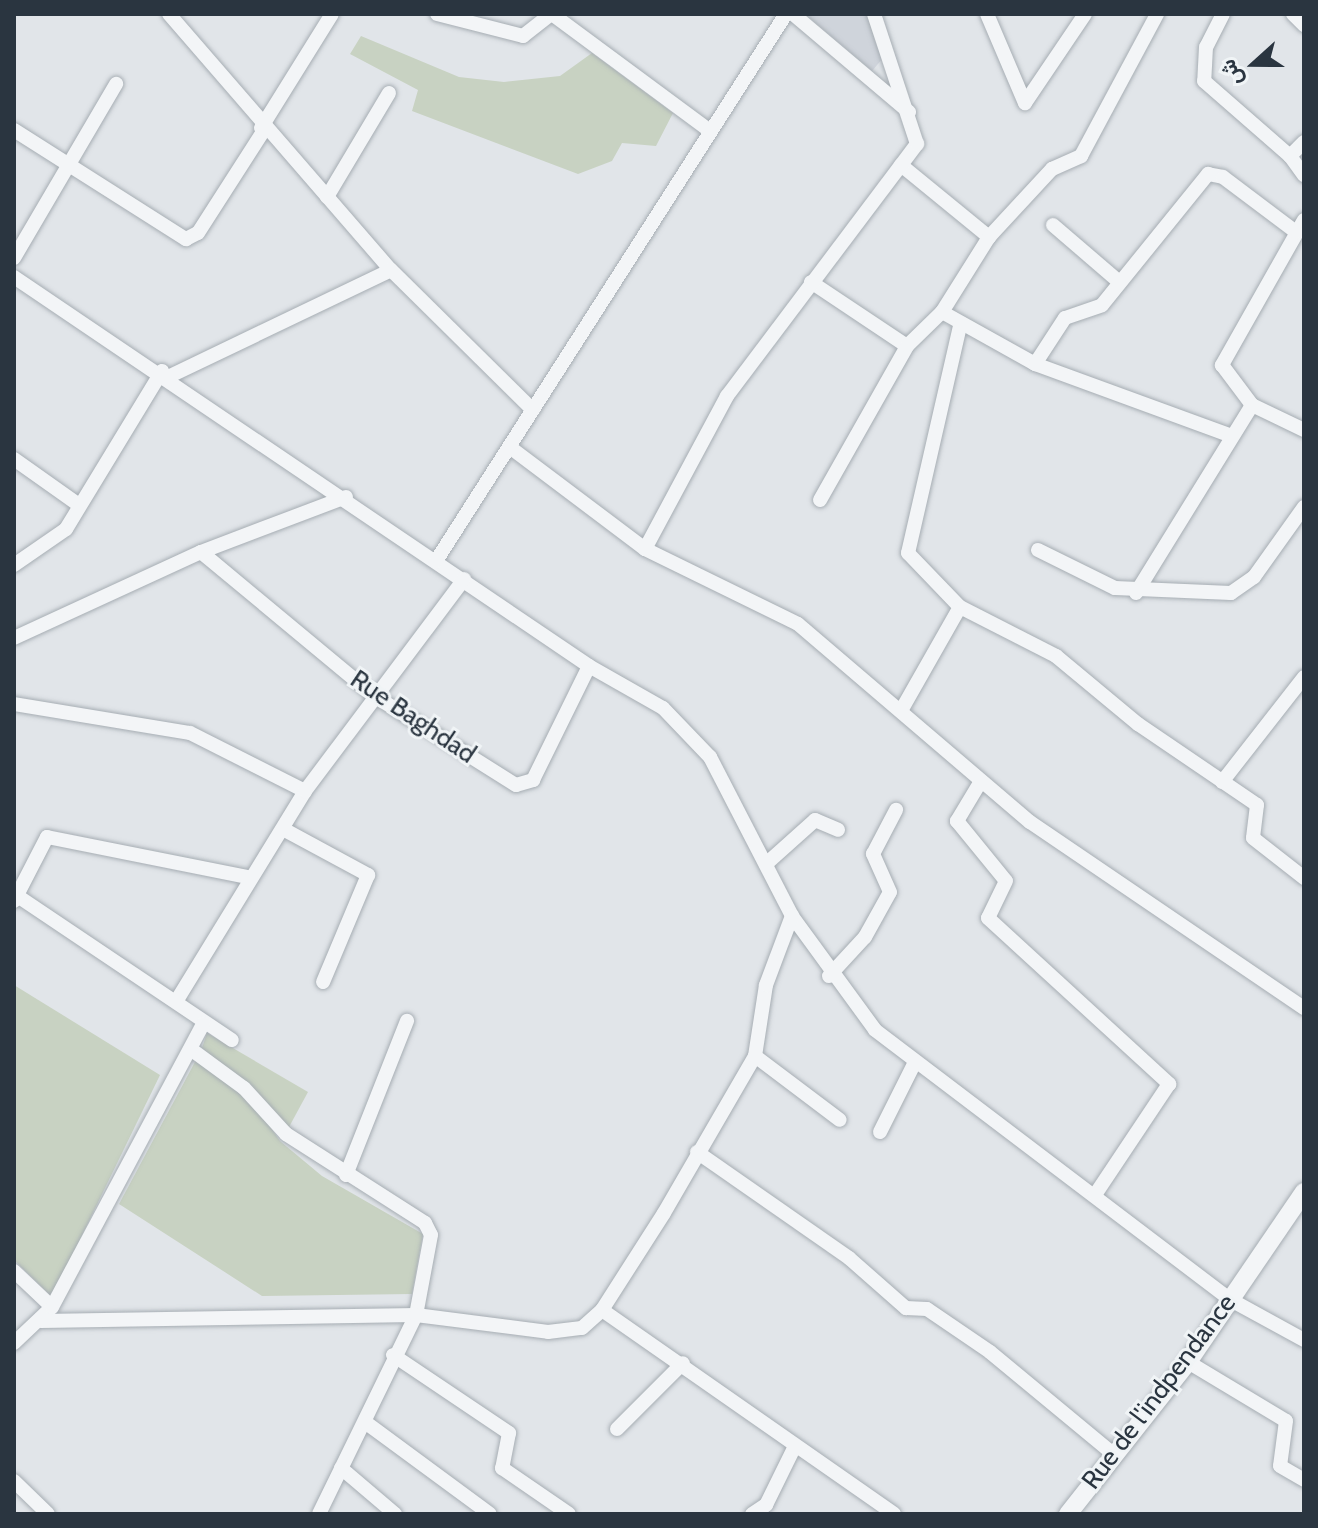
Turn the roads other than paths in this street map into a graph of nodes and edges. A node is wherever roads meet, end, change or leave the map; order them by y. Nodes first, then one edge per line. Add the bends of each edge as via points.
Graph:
1 (169, 14) edge
2 (332, 14) edge
3 (437, 14) edge
4 (552, 14) edge
5 (786, 14) edge
6 (793, 14) edge
7 (874, 14) edge
8 (1085, 14) edge
9 (1157, 14) edge
10 (1223, 14) edge
11 (1293, 14) edge
12 (991, 18) edge
13 (1304, 25) edge
14 (116, 84) dead end
15 (389, 93) dead end
16 (911, 113) junction
17 (263, 129) junction
18 (14, 130) edge
19 (710, 131) junction
20 (1304, 142) edge
21 (1290, 156) junction
22 (69, 163) junction
23 (901, 165) junction
24 (1304, 175) edge
25 (327, 197) junction
26 (1053, 225) dead end
27 (1300, 226) edge
28 (989, 237) junction
29 (14, 258) edge
30 (391, 270) junction
31 (14, 277) edge
32 (1118, 281) junction
33 (811, 282) junction
34 (942, 312) junction
35 (960, 326) junction
36 (907, 346) junction
37 (1035, 364) junction
38 (166, 373) junction
39 (1252, 405) junction
40 (533, 410) junction
41 (1304, 430) edge
42 (1229, 435) junction
43 (511, 448) junction
44 (14, 459) edge
45 (346, 497) junction
46 (820, 500) dead end
47 (79, 505) junction
48 (1304, 507) edge
49 (645, 549) junction
50 (1038, 550) dead end
51 (201, 552) junction
52 (436, 561) junction
53 (14, 565) edge
54 (464, 579) junction
55 (1136, 593) junction
56 (960, 607) junction
57 (14, 638) edge
58 (589, 666) junction
59 (1304, 677) edge
60 (373, 695) junction
61 (14, 704) edge
62 (902, 709) junction
63 (981, 781) junction
64 (1222, 782) junction
65 (305, 791) junction
66 (896, 810) dead end
67 (283, 829) junction
68 (838, 830) dead end
69 (766, 864) junction
70 (248, 877) junction
71 (1304, 878) edge
72 (15, 898) edge
73 (792, 916) junction
74 (829, 976) junction
75 (323, 982) dead end
76 (177, 1000) junction
77 (1304, 1008) edge
78 (407, 1021) dead end
79 (203, 1024) junction
80 (232, 1040) dead end
81 (192, 1050) junction
82 (755, 1056) junction
83 (915, 1062) junction
84 (840, 1120) dead end
85 (880, 1132) dead end
86 (697, 1152) junction
87 (346, 1175) junction
88 (1304, 1192) edge
89 (1095, 1195) junction
90 (14, 1271) edge
91 (1231, 1300) junction
92 (52, 1307) junction
93 (602, 1310) junction
94 (416, 1315) junction
95 (41, 1321) junction
96 (1304, 1340) edge
97 (14, 1343) edge
98 (393, 1355) junction
99 (1188, 1362) junction
100 (683, 1363) junction
101 (365, 1422) junction
102 (617, 1429) dead end
103 (795, 1446) junction
104 (1111, 1452) junction
105 (341, 1468) junction
106 (1304, 1480) edge
107 (14, 1481) edge
108 (48, 1514) edge
109 (319, 1514) edge
110 (395, 1514) edge
111 (490, 1514) edge
112 (569, 1514) edge
113 (752, 1514) edge
114 (894, 1514) edge
115 (1068, 1514) edge

1 - 17 street
2 - 17 street
3 - 4 street via 523,36
4 - 19 street
5 - 19 street
6 - 16 street
7 - 16 street
8 - 12 street via 1025,103
9 - 28 street via 1081,156 1052,169
10 - 21 street via 1206,47 1204,81
11 - 13 street
14 - 22 street
15 - 25 street
16 - 23 street via 919,140
17 - 22 street via 190,239
17 - 25 street
18 - 22 street
19 - 40 street
20 - 21 street
21 - 24 street
22 - 29 street
23 - 28 street
23 - 33 street
25 - 30 street
26 - 32 street
27 - 32 street via 1211,173
27 - 39 street via 1225,353 1223,373
28 - 34 street
30 - 38 street
30 - 40 street
31 - 38 street
32 - 37 street via 1097,309 1065,318
33 - 36 street
33 - 49 street via 727,396
34 - 35 street
34 - 36 street
35 - 37 street
35 - 56 street via 906,548
36 - 46 street
37 - 42 street
38 - 45 street
38 - 47 street
39 - 41 street
39 - 42 street
40 - 43 street
42 - 55 street
43 - 49 street
43 - 52 street
44 - 47 street
45 - 51 street
45 - 52 street
47 - 53 street via 58,539
48 - 55 street via 1245,588 1215,595
49 - 62 street via 798,624
50 - 55 street via 1084,577
51 - 57 street
51 - 60 street, Rue Baghdad
52 - 54 street
54 - 58 street
54 - 60 street
56 - 62 street
56 - 64 street via 1056,656
58 - 60 street, Rue Baghdad via 533,780 516,785
58 - 69 street via 684,727 710,757
59 - 64 street
60 - 65 street
61 - 65 street via 190,733
62 - 63 street
63 - 77 street via 1098,872
63 - 89 street via 957,821 1006,881 988,918 1169,1084
64 - 71 street via 1259,808 1251,828 1257,844
65 - 67 street
66 - 74 street via 873,854 890,892 865,937
67 - 70 street
67 - 75 street via 368,875
68 - 69 street via 815,820
69 - 73 street
70 - 72 street via 47,837
70 - 76 street
72 - 76 street
73 - 74 street
73 - 82 street via 766,985
74 - 83 street via 875,1030
76 - 79 street
78 - 87 street
79 - 80 street
79 - 81 street
81 - 87 street via 244,1088 286,1134
81 - 92 street
82 - 84 street
82 - 86 street
83 - 85 street
83 - 89 street
86 - 93 street
86 - 104 street via 849,1258 906,1308 927,1309 990,1352
87 - 94 street via 429,1228
88 - 91 street, Rue de l'indpendance
89 - 91 street
90 - 92 street
91 - 96 street
91 - 99 street, Rue de l'indpendance
92 - 95 street
93 - 94 street via 579,1329 548,1332
93 - 100 street
94 - 95 street
94 - 98 street
95 - 97 street
98 - 101 street
98 - 112 street via 509,1433 502,1468
99 - 104 street, Rue de l'indpendance
99 - 106 street via 1286,1421 1280,1466
100 - 102 street
100 - 103 street
101 - 105 street
101 - 111 street
103 - 113 street via 766,1505
103 - 114 street
104 - 115 street, Rue de l'indpendance
105 - 109 street
105 - 110 street
107 - 108 street

